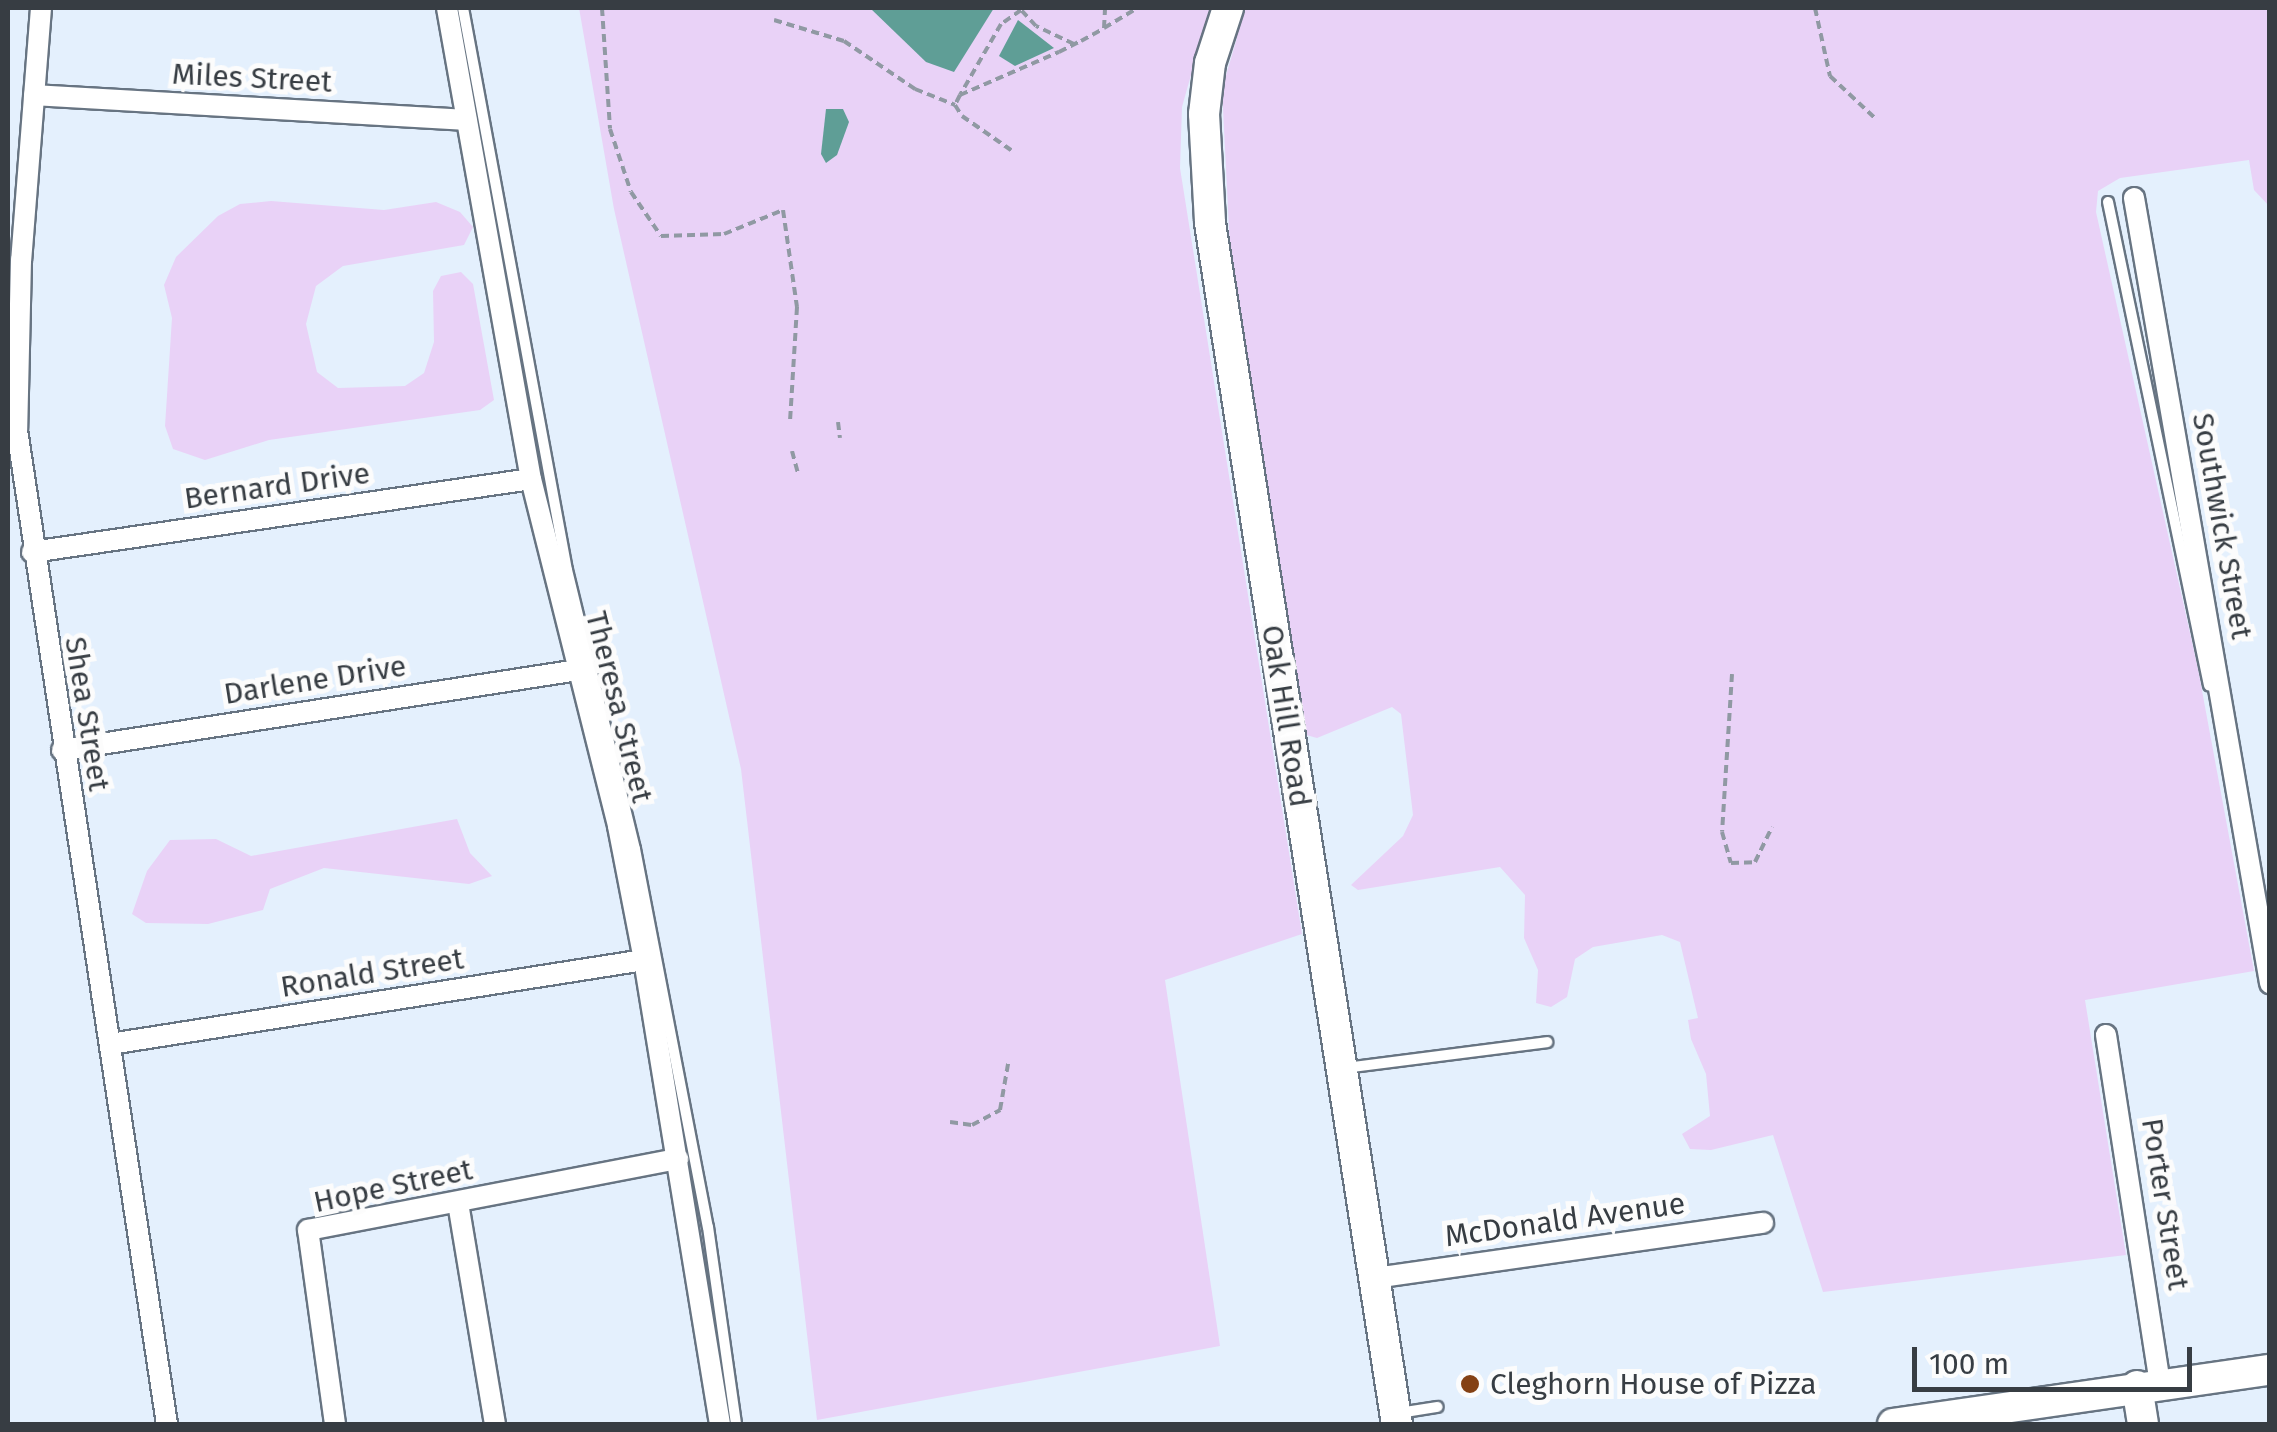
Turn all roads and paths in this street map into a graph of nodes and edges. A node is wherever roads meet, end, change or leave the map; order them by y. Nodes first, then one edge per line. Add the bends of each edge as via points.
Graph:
1 (41, 8) edge
2 (448, 8) edge
3 (463, 8) edge
4 (602, 8) edge
5 (1105, 8) edge
6 (1137, 8) edge
7 (1228, 8) edge
8 (1816, 8) edge
9 (774, 20) dead end
10 (1104, 28) junction
11 (1074, 44) junction
12 (34, 95) junction
13 (960, 95) junction
14 (955, 106) junction
15 (466, 120) junction
16 (1877, 120) dead end
17 (1010, 150) dead end
18 (2134, 198) dead end
19 (2108, 202) dead end
20 (14, 260) edge
21 (790, 422) dead end
22 (838, 422) dead end
23 (840, 438) dead end
24 (792, 451) dead end
25 (798, 472) dead end
26 (531, 480) junction
27 (32, 552) junction
28 (578, 670) junction
29 (1732, 674) dead end
30 (62, 750) junction
31 (1772, 827) dead end
32 (2262, 939) junction
33 (644, 960) junction
34 (2270, 983) edge
35 (2270, 991) edge
36 (2106, 1035) dead end
37 (1548, 1042) dead end
38 (110, 1044) junction
39 (1008, 1064) dead end
40 (1341, 1068) junction
41 (950, 1122) dead end
42 (678, 1159) junction
43 (458, 1203) junction
44 (1763, 1223) dead end
45 (1375, 1278) junction
46 (2270, 1370) edge
47 (2149, 1384) junction
48 (1438, 1408) dead end
49 (1406, 1418) edge
50 (1966, 1418) edge
51 (167, 1424) edge
52 (335, 1424) edge
53 (495, 1424) edge
54 (720, 1424) edge
55 (736, 1424) edge
56 (1893, 1424) edge
57 (2143, 1424) edge

1 - 12 street, Shea Street
2 - 15 street, Theresa Street
3 - 55 lane via 567,570 636,850 708,1227
4 - 21 path via 610,129 631,192 661,236 724,234 782,210 798,306
5 - 10 path
6 - 10 path
7 - 40 street, Oak Hill Road via 1210,63 1204,114 1210,223
8 - 16 path via 1830,76
9 - 14 path via 844,40 915,89
10 - 11 path
11 - 13 path
11 - 13 path via 1036,26 1022,10 1001,24
12 - 15 street, Miles Street
12 - 20 street, Shea Street
13 - 14 path
14 - 17 path
15 - 26 street, Theresa Street
18 - 32 street, Southwick Street
19 - 32 lane
20 - 27 street, Shea Street via 15,394
22 - 23 path
24 - 25 path
26 - 27 street, Bernard Drive
26 - 28 street, Theresa Street
27 - 30 street, Shea Street
28 - 30 street, Darlene Drive
28 - 33 street, Theresa Street
29 - 31 path via 1722,832 1731,863 1755,862
30 - 38 street, Shea Street
32 - 34 street, Southwick Street
32 - 35 lane
33 - 38 street, Ronald Street
33 - 42 street, Theresa Street
36 - 47 street, Porter Street
37 - 40 lane
38 - 51 street, Shea Street
39 - 41 path via 1000,1110 972,1124
40 - 45 street, Oak Hill Road
42 - 43 street, Hope Street
42 - 54 street, Theresa Street
43 - 52 street, Hope Street via 308,1230
43 - 53 street
44 - 45 street, McDonald Avenue
45 - 49 street, Oak Hill Road
46 - 47 street
47 - 50 street
47 - 57 street
48 - 49 lane
50 - 56 street

